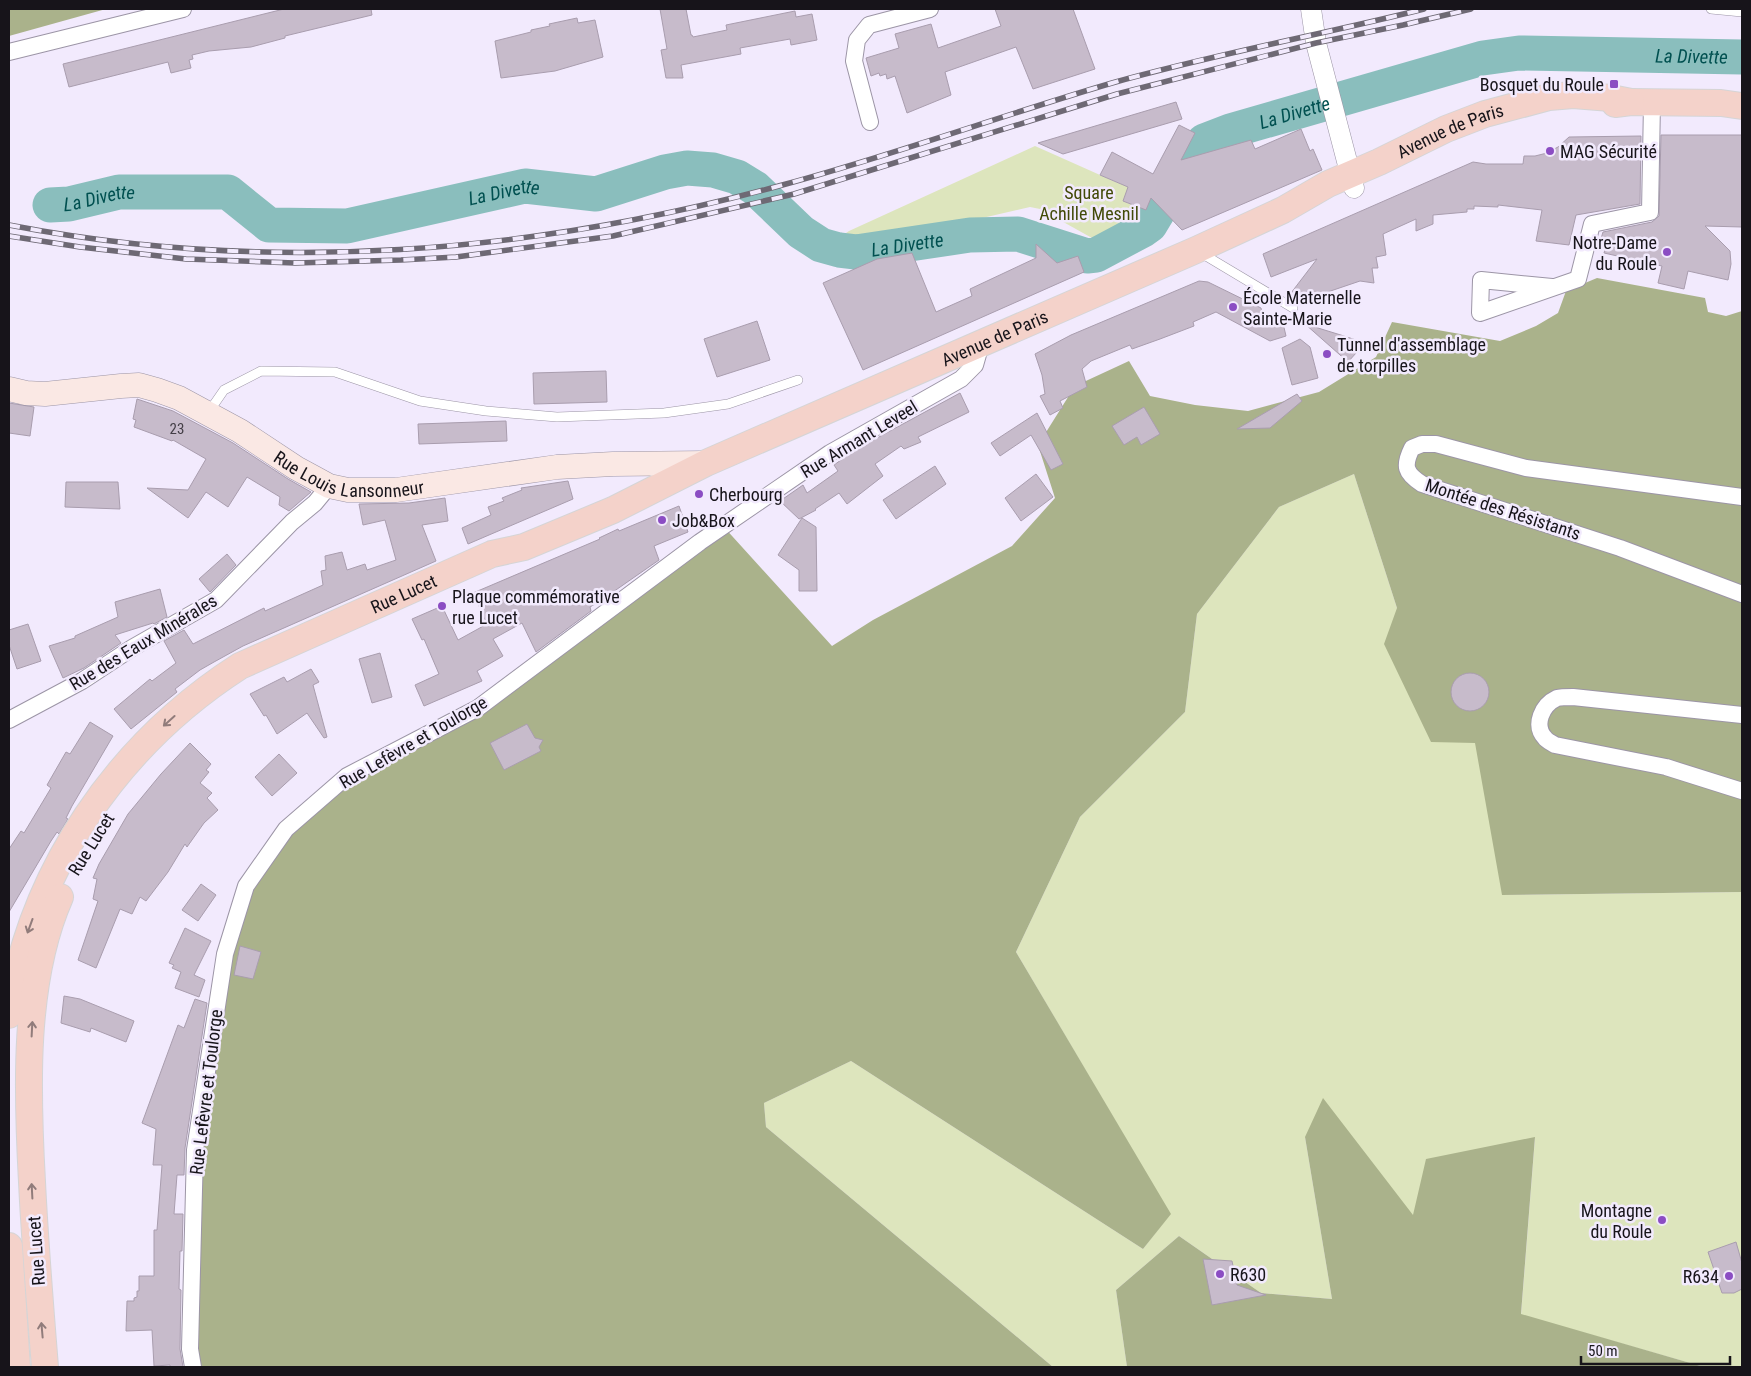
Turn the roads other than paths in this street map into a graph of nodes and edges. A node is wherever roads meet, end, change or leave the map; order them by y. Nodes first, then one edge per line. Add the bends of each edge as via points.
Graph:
1 (183, 9) edge
2 (930, 9) edge
3 (1311, 9) edge
4 (1711, 9) edge
5 (1742, 12) edge
6 (9, 52) edge
7 (1642, 102) junction
8 (1735, 103) edge
9 (870, 122) dead end
10 (1352, 181) junction
11 (1196, 250) junction
12 (1552, 287) dead end
13 (1293, 308) dead end
14 (981, 344) junction
15 (798, 380) dead end
16 (9, 389) edge
17 (208, 414) junction
18 (706, 463) junction
19 (329, 486) junction
20 (1742, 497) edge
21 (700, 542) joint
22 (524, 547) junction
23 (1742, 594) edge
24 (1742, 715) edge
25 (9, 720) edge
26 (1742, 790) edge
27 (9, 1015) edge
28 (9, 1246) edge
29 (17, 1367) edge
30 (45, 1367) edge
31 (193, 1367) edge

1 - 6 street
2 - 9 street via 868,25 857,40 854,61
3 - 10 street via 1316,43
4 - 5 lane
7 - 8 main road, Avenue de Paris
7 - 10 main road, Avenue de Paris via 1574,95 1515,105 1446,130
7 - 12 street via 1650,212 1592,224 1578,279
10 - 11 main road, Avenue de Paris via 1334,196 1283,210
11 - 13 lane
11 - 14 main road, Avenue de Paris
14 - 18 main road, Avenue de Paris
14 - 21 street, Rue Armant Leveel via 975,365 961,379 830,453
15 - 17 lane via 728,404 664,414 557,417 420,401 335,372 261,371 224,390
16 - 17 main road, Rue Louis Lansonneur via 45,394 139,385 179,398
17 - 19 main road, Rue Louis Lansonneur
18 - 19 main road, Rue Louis Lansonneur via 557,467 396,490 348,490
18 - 22 main road, Rue Lucet via 613,510
19 - 25 street, Rue des Eaux Minérales via 216,600 82,681
20 - 23 street, Montée des Résistants via 1526,468 1436,444 1412,448 1407,459 1411,477 1422,484 1620,548
21 - 31 street, Rue Lefèvre et Toulorge via 478,708 347,776 286,830 246,886 225,954 195,1150 190,1349
22 -> 27 main road, Rue Lucet via 492,554 240,666 212,684 175,716 114,777 56,866 30,925
30 -> 22 main road, Rue Lucet via 29,1129 32,1022 52,914 86,845 154,760 208,708 238,685 492,571
24 - 26 street via 1565,697 1546,704 1539,726 1545,739 1555,745 1666,767
28 - 29 main road, Rue Lucet

